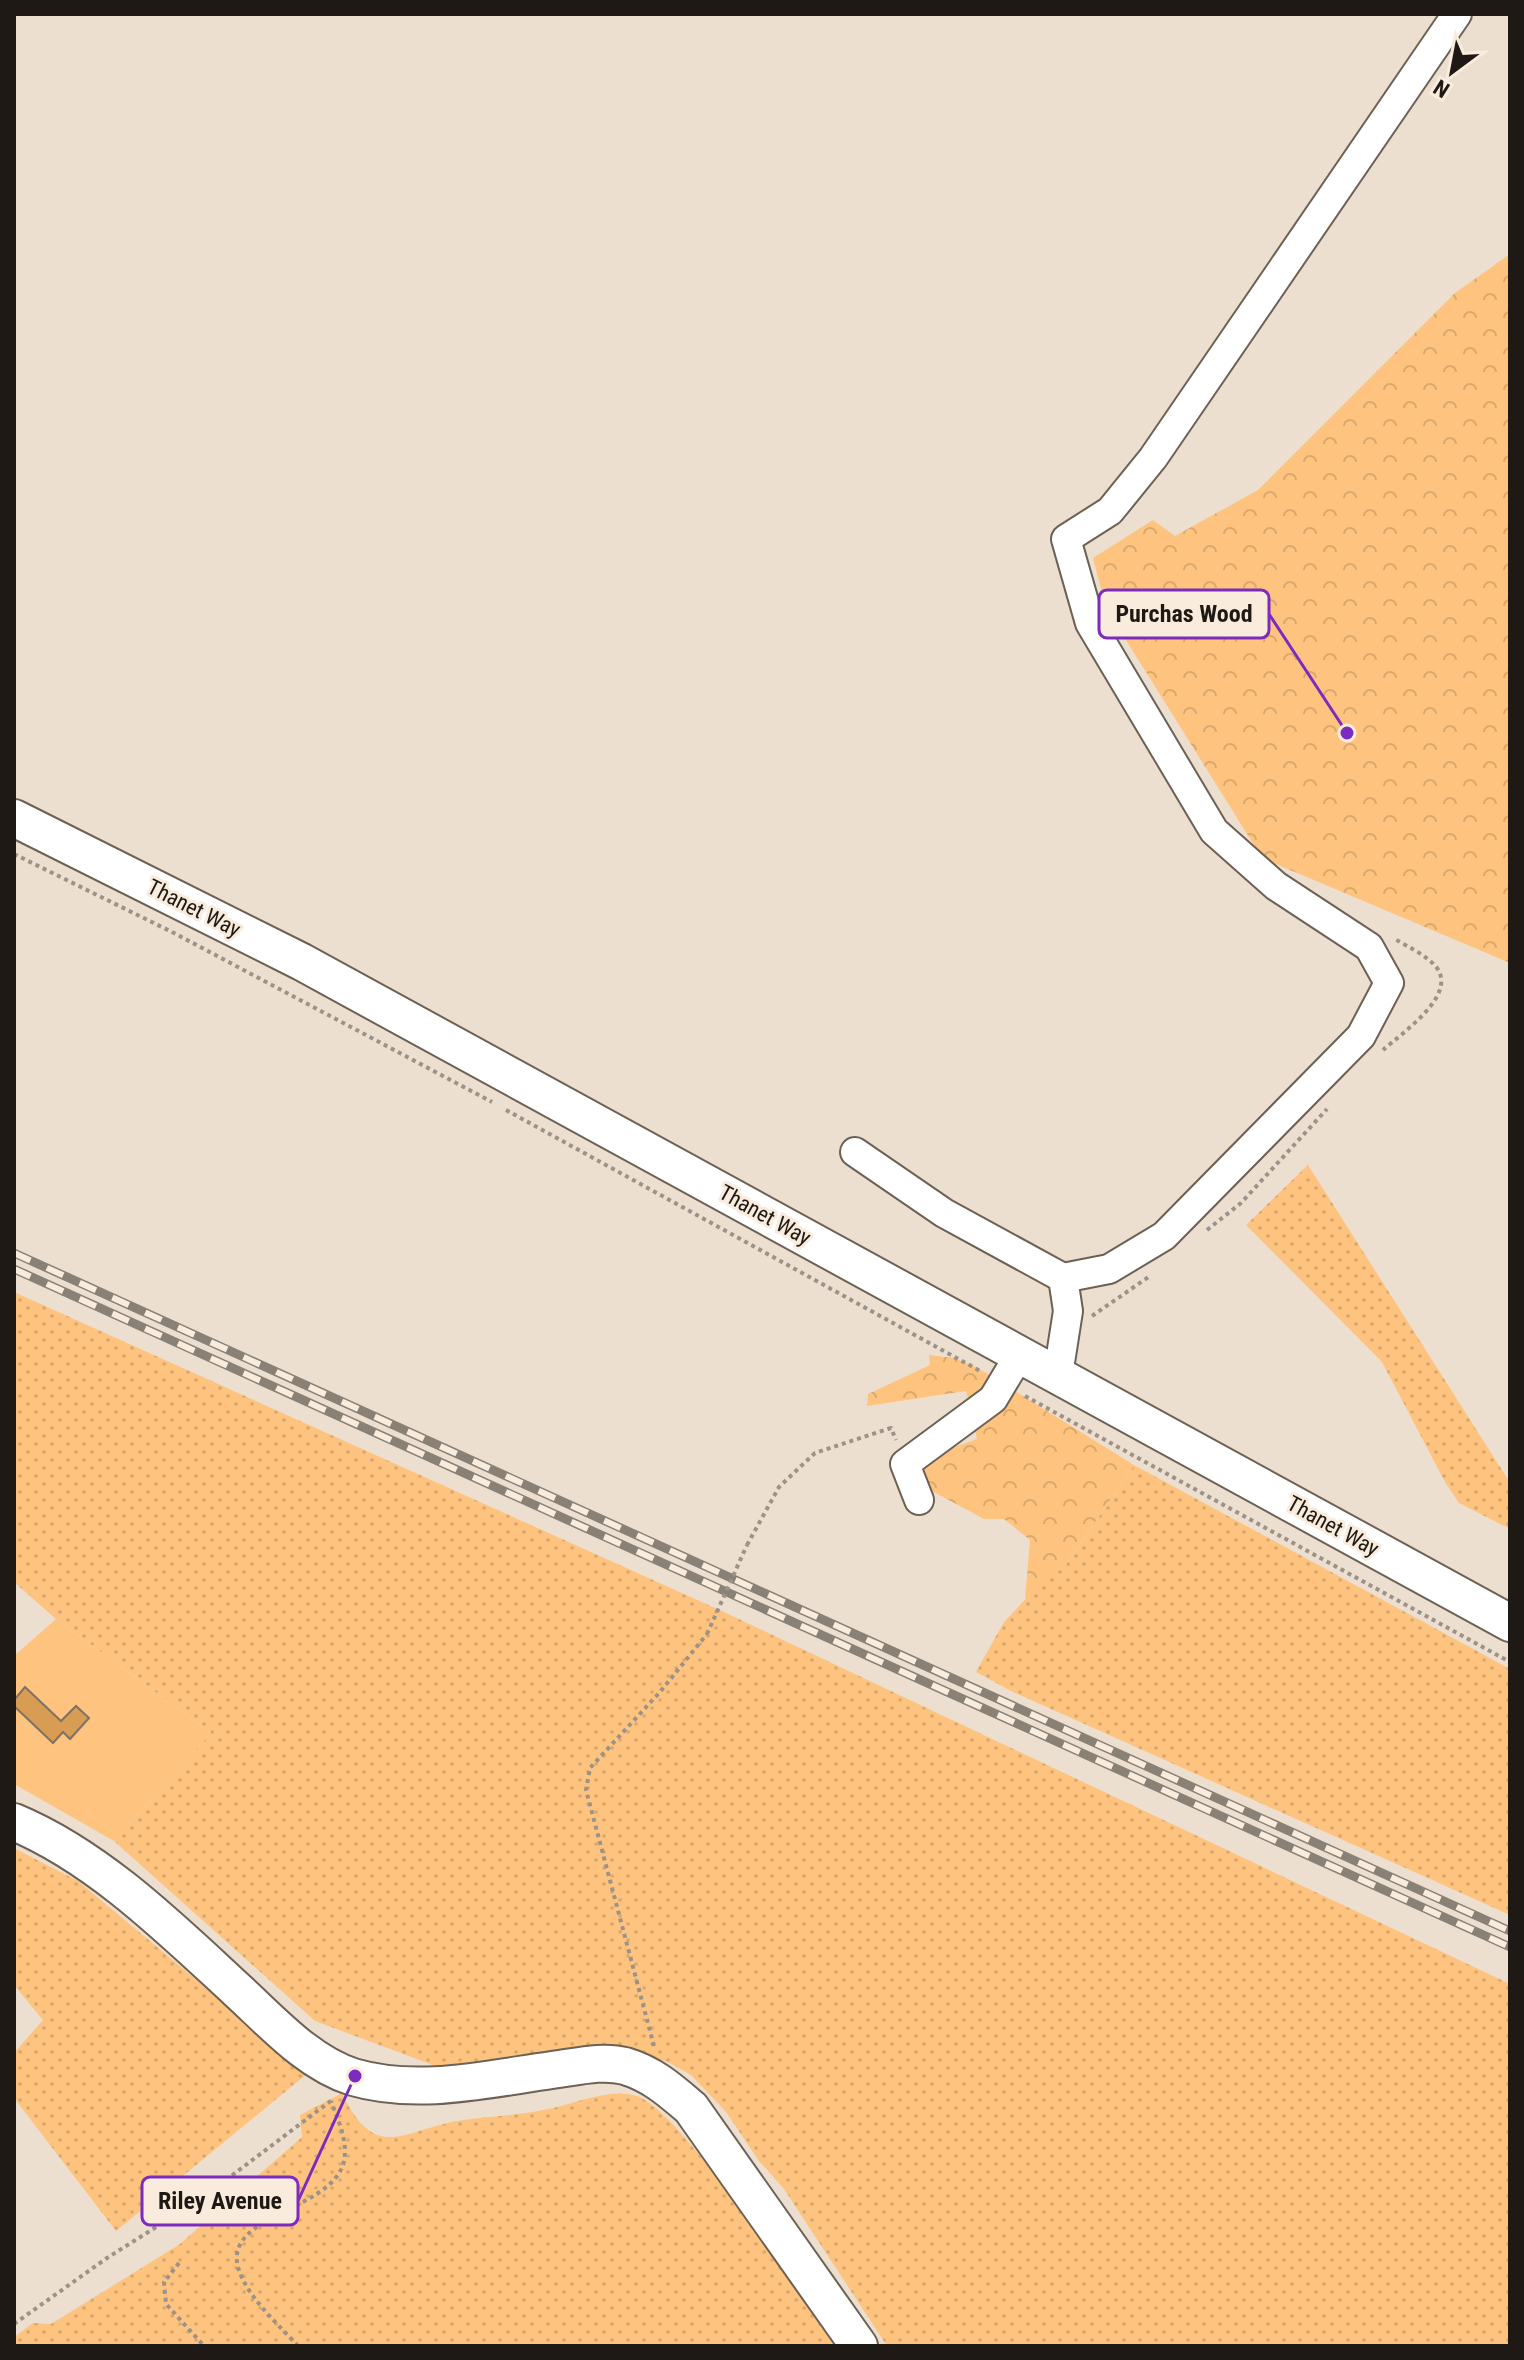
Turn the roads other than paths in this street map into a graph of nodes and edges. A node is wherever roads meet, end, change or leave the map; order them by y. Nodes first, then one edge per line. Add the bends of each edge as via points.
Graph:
1 (1457, 14) edge
2 (14, 818) edge
3 (855, 1152) dead end
4 (1063, 1278) junction
5 (1011, 1369) junction
6 (1058, 1375) junction
7 (919, 1500) dead end
8 (1510, 1623) edge
9 (14, 1822) edge
10 (859, 2346) edge

1 - 4 lane via 1153,458 1110,511 1066,539 1090,623 1214,831 1276,886 1369,947 1389,983 1361,1036 1164,1236 1109,1269
2 - 5 main road, Thanet Way via 302,962
3 - 4 lane via 944,1213
4 - 6 lane via 1068,1311
5 - 6 main road, Thanet Way
5 - 7 lane via 993,1399 905,1464
6 - 8 main road, Thanet Way
9 - 10 main road via 67,1849 152,1916 341,2088 445,2085 594,2064 622,2065 660,2082 691,2108

